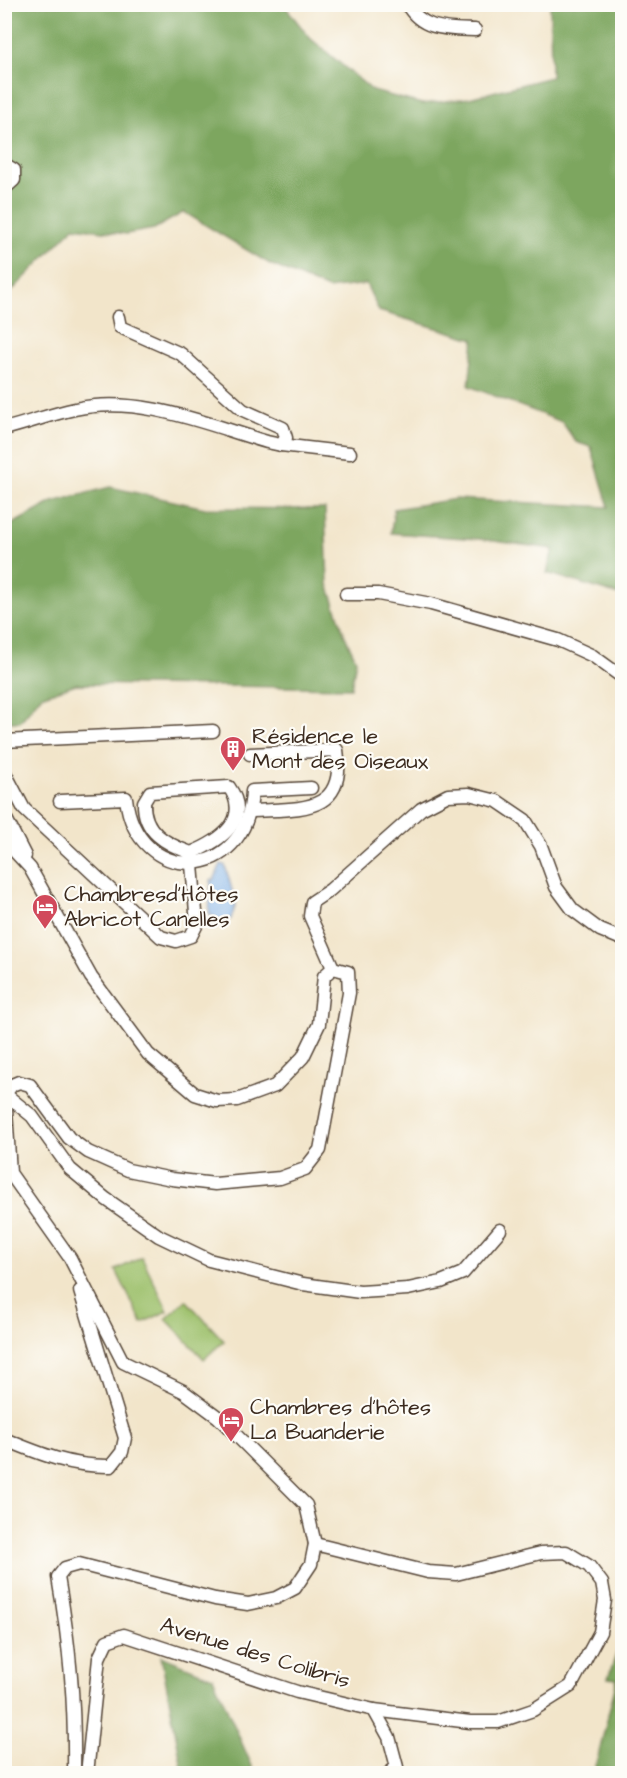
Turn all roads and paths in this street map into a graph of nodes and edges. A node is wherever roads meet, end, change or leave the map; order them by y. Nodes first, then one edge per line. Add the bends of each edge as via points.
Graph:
1 (407, 4) edge
2 (475, 30) dead end
3 (4, 164) edge
4 (4, 189) edge
5 (118, 317) dead end
6 (4, 429) edge
7 (281, 445) junction
8 (350, 453) dead end
9 (346, 594) dead end
10 (622, 677) edge
11 (213, 731) dead end
12 (4, 741) edge
13 (250, 754) dead end
14 (4, 771) edge
15 (311, 788) dead end
16 (60, 801) dead end
17 (252, 811) junction
18 (4, 815) edge
19 (4, 840) edge
20 (192, 858) junction
21 (30, 868) junction
22 (622, 939) edge
23 (333, 968) junction
24 (5, 1094) edge
25 (500, 1230) dead end
26 (70, 1258) junction
27 (4, 1439) edge
28 (315, 1544) junction
29 (374, 1710) junction
30 (74, 1773) edge
31 (87, 1773) edge
32 (388, 1773) edge

1 - 2 street via 419,20 431,27
3 - 4 street via 14,170 14,180
5 - 7 street via 120,327 181,354 243,410 283,428 286,438
6 - 7 street via 76,409 117,405 156,409
7 - 8 street
9 - 10 street via 378,594 431,604 558,640 593,656
11 - 12 street
13 - 17 street via 337,750 340,771 334,787 313,807
14 - 20 street via 24,808 161,937 176,942 190,936 197,924
15 - 17 street via 252,791
16 - 20 street via 126,798 131,823 150,850 170,859
17 - 20 street via 233,846 215,857
18 - 21 street
19 - 21 street
20 - 20 street via 214,844 234,821 236,797 229,787 150,792 144,802 143,813 152,832
21 - 23 street via 95,982 148,1054 195,1094 217,1101 237,1100 275,1086 303,1057 319,1024 324,976
22 - 23 street via 600,930 573,910 556,887 541,846 525,820 497,801 470,794 448,795 421,809 312,902 309,916
23 - 24 street via 348,972 349,993 320,1150 305,1169 294,1174 215,1184 128,1170 88,1152 69,1137 30,1085 19,1082
24 - 25 street via 32,1116 70,1169 106,1199 159,1236 209,1260 303,1284 360,1292 408,1289 463,1273
24 - 26 street via 10,1173
26 - 27 street via 125,1438 122,1452 111,1466 86,1467 52,1459
26 - 28 street via 123,1362 183,1391 218,1417 306,1505
28 - 29 street, Avenue des Colibris via 428,1572 456,1574 541,1553 566,1552 589,1566 602,1583 605,1600 600,1632 571,1686 533,1710 498,1722 470,1722
28 - 30 street via 311,1564 296,1588 276,1598 248,1604 79,1564 64,1568 58,1577 71,1655
29 - 31 street, Avenue des Colibris via 297,1692 124,1635 107,1641 99,1658
29 - 32 street via 389,1737 397,1767

